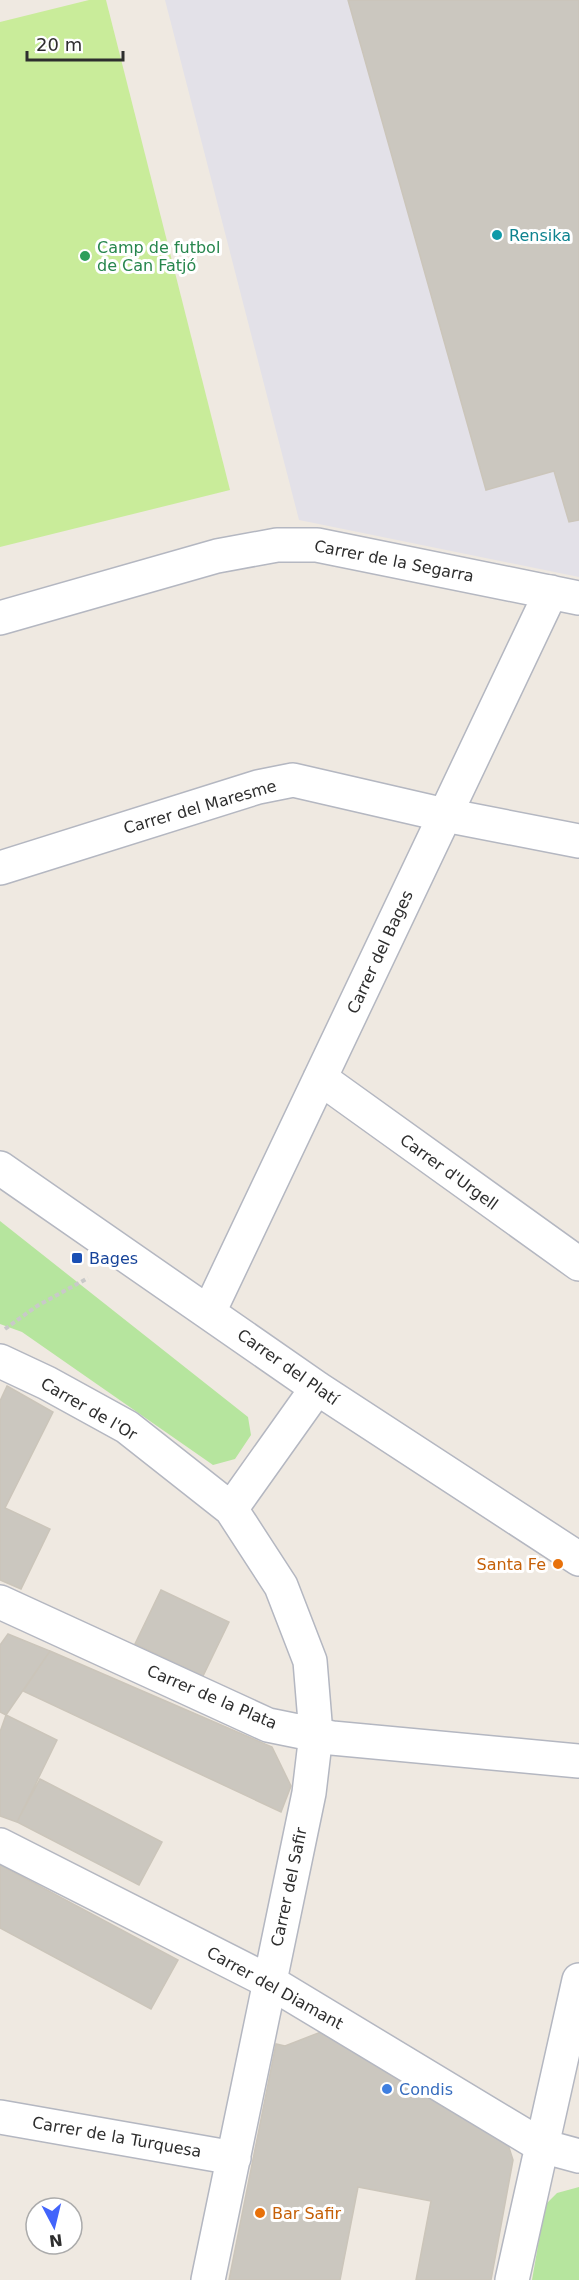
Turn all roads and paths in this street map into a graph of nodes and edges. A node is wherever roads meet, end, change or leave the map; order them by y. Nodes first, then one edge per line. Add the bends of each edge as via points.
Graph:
1 (565, 595) edge
2 (0, 618) edge
3 (445, 815) junction
4 (579, 842) edge
5 (0, 868) edge
6 (320, 1078) junction
7 (0, 1168) edge
8 (579, 1264) edge
9 (88, 1278) dead end
10 (209, 1312) junction
11 (1, 1346) edge
12 (317, 1388) junction
13 (231, 1509) junction
14 (579, 1559) edge
15 (0, 1602) edge
16 (316, 1734) junction
17 (579, 1761) edge
18 (0, 1845) edge
19 (579, 1980) edge
20 (270, 1982) junction
21 (0, 2117) edge
22 (542, 2146) junction
23 (579, 2156) edge
24 (234, 2158) junction
25 (208, 2280) edge
26 (512, 2280) edge

1 - 2 street, Carrer de la Segarra via 317,545 277,545 218,556
1 - 3 street, Carrer del Bages
3 - 4 street, Carrer del Maresme
3 - 5 street, Carrer del Maresme via 293,780 258,787
3 - 6 street, Carrer del Bages
6 - 8 street, Carrer d'Urgell
6 - 10 street, Carrer del Bages
7 - 10 street, Carrer del Platí
9 - 11 path via 37,1306
10 - 12 street, Carrer del Platí
11 - 13 street, Carrer de l'Or via 47,1383 127,1426
12 - 13 street
12 - 14 street, Carrer del Platí
13 - 16 street, Carrer del Safir via 281,1586 310,1661
15 - 16 street, Carrer de la Plata via 268,1725
16 - 17 street, Carrer de la Plata
16 - 20 street, Carrer del Safir via 309,1792
18 - 20 street, Carrer del Diamant
19 - 22 street
20 - 22 street, Carrer del Diamant
20 - 24 street, Carrer del Safir
21 - 24 street, Carrer de la Turquesa
22 - 23 street, Carrer del Diamant
22 - 26 street
24 - 25 street, Carrer del Safir

